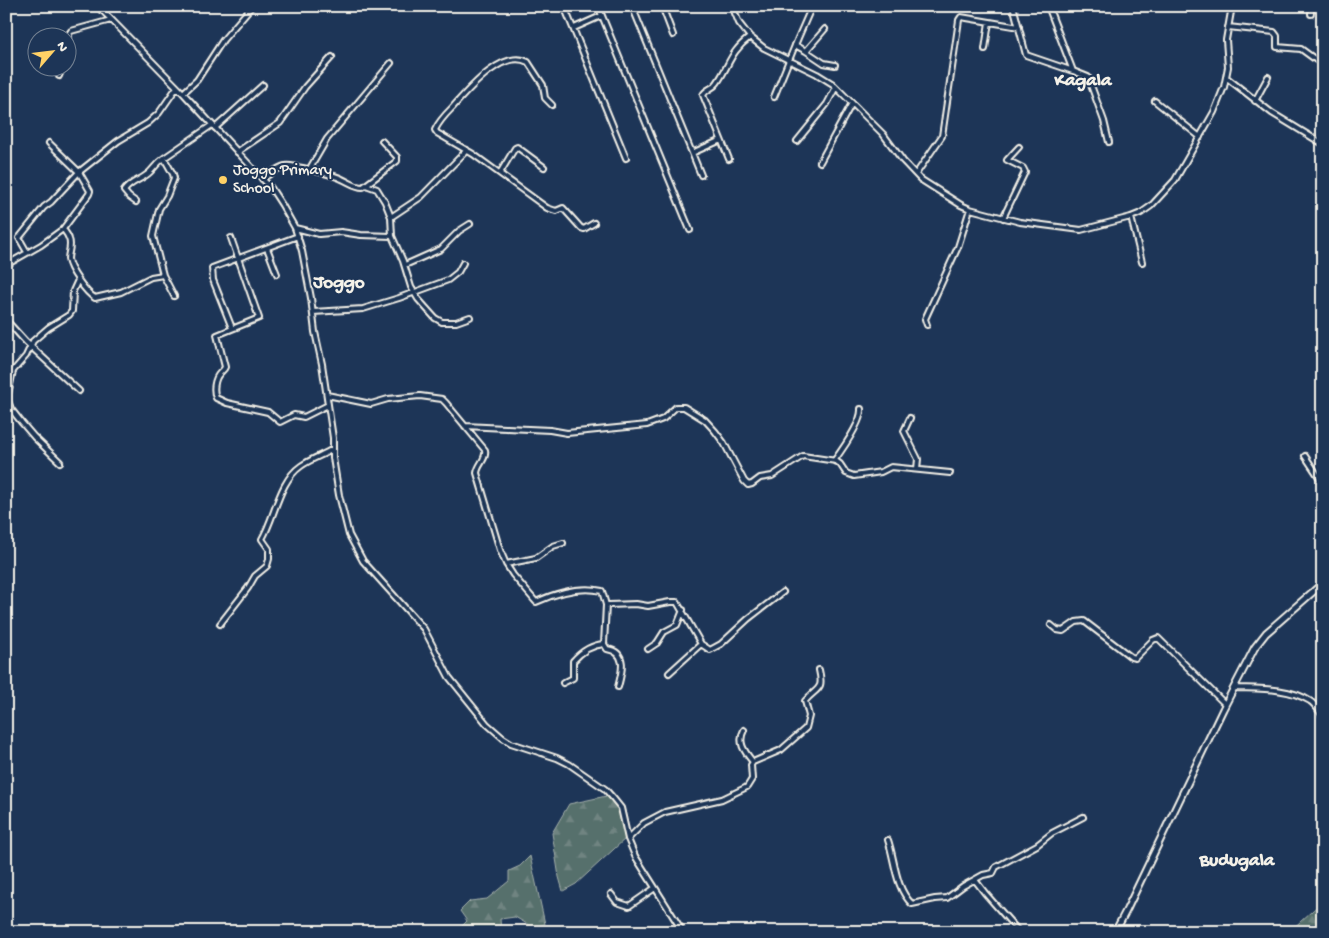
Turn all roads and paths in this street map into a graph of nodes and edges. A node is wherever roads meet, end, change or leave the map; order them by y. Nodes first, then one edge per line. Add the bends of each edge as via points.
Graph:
1 (108, 6) edge
2 (252, 6) edge
3 (564, 6) edge
4 (598, 6) edge
5 (662, 6) edge
6 (732, 6) edge
7 (812, 6) edge
8 (1048, 6) edge
9 (1232, 6) edge
10 (1311, 6) edge
11 (633, 7) edge
12 (100, 8) edge
13 (1014, 9) dead end
14 (1311, 14) dead end
15 (601, 16) junction
16 (111, 20) junction
17 (989, 22) junction
18 (1019, 27) junction
19 (1228, 27) junction
20 (574, 28) junction
21 (78, 30) edge
22 (826, 30) dead end
23 (673, 34) dead end
24 (750, 37) junction
25 (795, 45) junction
26 (985, 50) dead end
27 (806, 51) junction
28 (332, 57) dead end
29 (789, 60) junction
30 (391, 63) dead end
31 (835, 65) dead end
32 (1323, 65) edge
33 (1073, 71) junction
34 (1268, 77) dead end
35 (1227, 78) junction
36 (263, 85) dead end
37 (177, 87) junction
38 (836, 87) junction
39 (183, 93) junction
40 (774, 96) dead end
41 (1255, 101) junction
42 (1155, 102) dead end
43 (852, 103) junction
44 (552, 105) dead end
45 (213, 127) junction
46 (1200, 137) junction
47 (721, 140) junction
48 (382, 141) dead end
49 (797, 141) dead end
50 (1109, 142) dead end
51 (49, 143) dead end
52 (1323, 144) edge
53 (1019, 147) dead end
54 (468, 150) junction
55 (237, 152) junction
56 (692, 153) junction
57 (164, 158) junction
58 (626, 158) dead end
59 (728, 159) dead end
60 (820, 162) dead end
61 (544, 168) dead end
62 (309, 170) junction
63 (79, 172) junction
64 (500, 173) junction
65 (916, 174) junction
66 (701, 175) dead end
67 (262, 179) junction
68 (366, 185) junction
69 (136, 202) dead end
70 (970, 209) junction
71 (390, 216) junction
72 (1131, 217) junction
73 (1003, 218) junction
74 (594, 223) dead end
75 (470, 224) dead end
76 (63, 228) junction
77 (295, 228) junction
78 (690, 230) dead end
79 (298, 236) junction
80 (392, 236) junction
81 (231, 238) dead end
82 (267, 248) junction
83 (26, 252) junction
84 (239, 257) junction
85 (1142, 262) dead end
86 (463, 263) dead end
87 (6, 265) edge
88 (405, 265) junction
89 (276, 274) dead end
90 (163, 275) junction
91 (78, 280) junction
92 (414, 293) junction
93 (174, 296) dead end
94 (313, 312) junction
95 (470, 317) dead end
96 (6, 320) edge
97 (927, 325) dead end
98 (232, 328) junction
99 (30, 345) junction
100 (79, 391) dead end
101 (327, 395) junction
102 (328, 405) junction
103 (861, 409) dead end
104 (910, 418) dead end
105 (465, 426) junction
106 (333, 449) junction
107 (1305, 456) dead end
108 (834, 461) junction
109 (60, 462) dead end
110 (917, 469) junction
111 (950, 473) dead end
112 (1323, 483) edge
113 (563, 543) dead end
114 (506, 564) junction
115 (1323, 583) edge
116 (783, 592) dead end
117 (606, 605) junction
118 (683, 610) junction
119 (220, 624) dead end
120 (1051, 625) dead end
121 (604, 644) junction
122 (701, 644) junction
123 (648, 649) dead end
124 (819, 670) dead end
125 (669, 673) dead end
126 (563, 683) dead end
127 (618, 687) dead end
128 (1234, 688) junction
129 (1225, 704) junction
130 (1323, 716) edge
131 (744, 730) dead end
132 (753, 762) junction
133 (1083, 817) dead end
134 (628, 839) junction
135 (888, 840) dead end
136 (975, 880) junction
137 (656, 888) junction
138 (611, 894) dead end
139 (683, 932) edge
140 (1019, 932) edge
141 (1115, 932) edge

1 - 12 street
2 - 39 street via 223,40 197,80
3 - 20 street
4 - 15 street
5 - 23 street
6 - 24 street
7 - 25 street
8 - 33 street
9 - 19 street
10 - 14 street
11 - 56 street
12 - 16 street
13 - 18 street
15 - 20 street
15 - 78 street
16 - 21 street
16 - 37 street
17 - 18 street
17 - 26 street
17 - 65 street via 960,17 942,136
18 - 33 street via 1026,55
19 - 32 street via 1274,32 1277,47 1301,49
19 - 35 street
20 - 58 street
22 - 27 street
24 - 29 street
24 - 47 street via 735,50 715,86 702,95
25 - 27 street
25 - 29 street
27 - 31 street via 824,63
28 - 55 street via 305,87 280,123
29 - 38 street
29 - 40 street
30 - 62 street via 327,139
33 - 50 street via 1088,77
34 - 41 street
35 - 41 street
35 - 46 street
36 - 45 street
37 - 39 street
37 - 63 street via 148,123 118,141
38 - 43 street
38 - 49 street
39 - 45 street
41 - 52 street
42 - 46 street
43 - 60 street
43 - 65 street
44 - 54 street via 545,98 543,84 528,62 517,59 493,68 466,91 436,127 437,134
45 - 55 street
45 - 57 street
46 - 72 street via 1166,191 1151,206
47 - 56 street
47 - 59 street
48 - 68 street via 398,161
51 - 63 street
53 - 73 street via 1007,160 1025,172
54 - 64 street
54 - 71 street via 419,198
55 - 67 street
56 - 66 street
57 - 69 street via 124,191
57 - 90 street via 174,178 159,209 153,236
61 - 64 street via 515,148
62 - 67 street via 286,166
62 - 68 street via 340,178 358,187
63 - 76 street via 90,191
63 - 83 street via 18,238
64 - 74 street via 547,208 556,211 563,208 580,228
65 - 70 street
67 - 77 street
68 - 71 street via 381,195
70 - 73 street
70 - 97 street via 958,247 925,319
71 - 80 street
72 - 73 street via 1080,230
72 - 85 street
75 - 88 street via 441,250
76 - 83 street
76 - 91 street via 70,244 68,258
77 - 79 street
77 - 80 street via 318,234 341,232
79 - 82 street
79 - 94 street
80 - 88 street
81 - 84 street
82 - 84 street
82 - 89 street
83 - 87 street
84 - 98 street via 212,268
84 - 98 street via 259,318
86 - 92 street via 453,277
88 - 92 street
90 - 91 street via 151,277 121,292 95,298
90 - 93 street
91 - 99 street via 73,291 72,311
92 - 94 street via 362,309
92 - 95 street via 428,312 442,322
94 - 101 street
96 - 99 street
98 - 102 street via 217,335 225,369 217,379 216,398 268,412 280,422 294,415 304,417
99 - 100 street
99 - 109 street via 26,356 13,371 8,401 34,437
101 - 102 street
101 - 105 street via 371,404 396,398 436,397 442,399
102 - 106 street
103 - 108 street via 858,424
104 - 110 street via 904,431 919,461
105 - 108 street via 567,433 647,425 663,419 676,407 684,406 710,424 748,485 772,476 803,456
105 - 114 street via 486,454 477,473
106 - 119 street via 300,467 284,487 262,539 269,549 269,563 255,576
106 - 134 street via 344,518 352,543 363,561 424,629 449,677 487,724 503,738 557,758 605,789 621,808
107 - 112 street
108 - 110 street via 854,476 892,467
110 - 111 street
113 - 114 street via 536,558
114 - 117 street via 536,602 556,594 589,588 602,591
115 - 128 street via 1261,639
116 - 122 street via 716,648 710,650
117 - 118 street via 648,606 675,602
117 - 121 street
118 - 122 street
118 - 123 street via 677,625 664,632
120 - 129 street via 1063,631 1076,622 1084,621 1135,658 1158,638
121 - 126 street via 580,653 573,662 573,678
121 - 127 street via 616,652 622,662
122 - 125 street
124 - 132 street via 822,682 805,701 809,716 806,728 781,750
128 - 129 street
128 - 130 street via 1292,693 1311,701
129 - 141 street
131 - 132 street via 742,746
132 - 134 street via 752,778 747,787 722,799 665,812 644,823
133 - 136 street via 996,867 993,873
134 - 137 street
135 - 136 street via 901,887 912,904 947,898
136 - 140 street
137 - 138 street via 629,906 617,902
137 - 139 street

